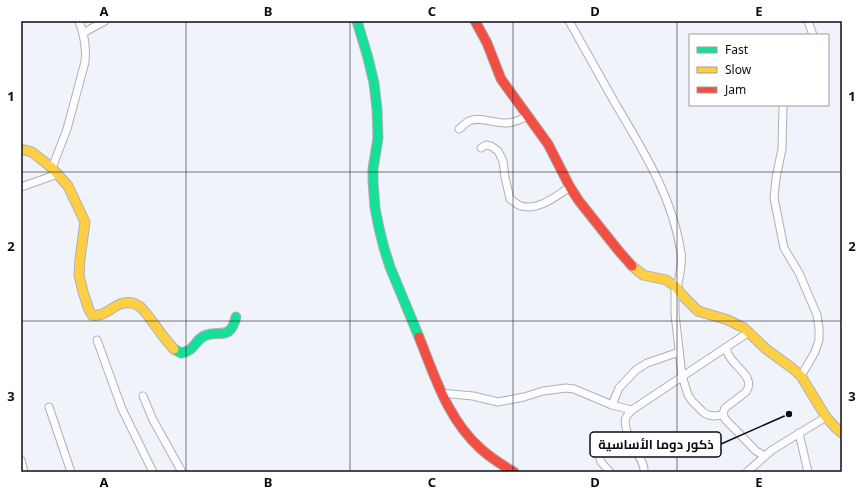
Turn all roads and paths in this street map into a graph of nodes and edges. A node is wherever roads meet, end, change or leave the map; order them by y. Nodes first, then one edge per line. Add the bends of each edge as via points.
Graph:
1 (79, 21) edge
2 (105, 21) edge
3 (357, 21) edge
4 (475, 21) edge
5 (569, 21) edge
6 (808, 21) edge
7 (83, 33) junction
8 (813, 34) edge
9 (783, 106) edge
10 (528, 116) junction
11 (459, 129) dead end
12 (482, 148) dead end
13 (21, 149) edge
14 (55, 171) junction
15 (21, 186) edge
16 (570, 187) junction
17 (676, 287) junction
18 (236, 317) dead end
19 (749, 332) junction
20 (97, 340) dead end
21 (726, 348) junction
22 (679, 352) junction
23 (682, 376) junction
24 (801, 376) junction
25 (441, 393) junction
26 (143, 396) dead end
27 (612, 405) junction
28 (49, 406) dead end
29 (632, 410) junction
30 (723, 415) junction
31 (826, 417) junction
32 (799, 433) junction
33 (842, 433) edge
34 (599, 455) dead end
35 (765, 456) junction
36 (21, 460) edge
37 (24, 472) edge
38 (71, 472) edge
39 (153, 472) edge
40 (182, 472) edge
41 (514, 472) edge
42 (610, 472) edge
43 (644, 472) edge
44 (747, 472) edge
45 (808, 472) edge

1 - 7 street
2 - 7 street
3 - 25 street via 373,79 377,110 378,139 373,167 373,186 383,244
4 - 10 street via 501,79
5 - 17 street via 665,195 682,254
6 - 8 street
7 - 14 street via 86,55 84,69
9 - 24 street via 782,148 774,198 784,248 799,272 817,315 819,328 815,352
10 - 11 street via 507,123 481,119 469,121
10 - 16 street via 548,144
12 - 16 street via 486,145 498,151 503,161 510,199 520,206 533,207 547,202
13 - 14 street via 32,152
14 - 15 street
14 - 18 street via 68,186 85,222 79,275 88,310 92,315 98,315 122,303 134,304 150,318 172,347 181,353 193,348 203,337 228,332
16 - 17 street via 600,229 634,268 643,274 666,280
17 - 19 street via 698,310 728,320
17 - 22 street via 675,314
19 - 21 street
19 - 24 street
20 - 39 street via 122,409
21 - 23 street
21 - 30 street via 730,357 748,378 749,388 725,408
22 - 23 street
22 - 27 street via 641,366 619,388
23 - 29 street
23 - 30 street via 688,395 703,412 714,416
24 - 31 street
25 - 27 street via 498,402 543,391 569,388
25 - 41 street via 458,422 484,453
26 - 40 street via 153,420
27 - 29 street
28 - 38 street
29 - 43 street via 626,416 625,423 630,442 644,467
30 - 35 street via 756,451
31 - 32 street
31 - 33 street
32 - 35 street
32 - 45 street
34 - 42 street via 601,462
35 - 44 street
36 - 37 street

